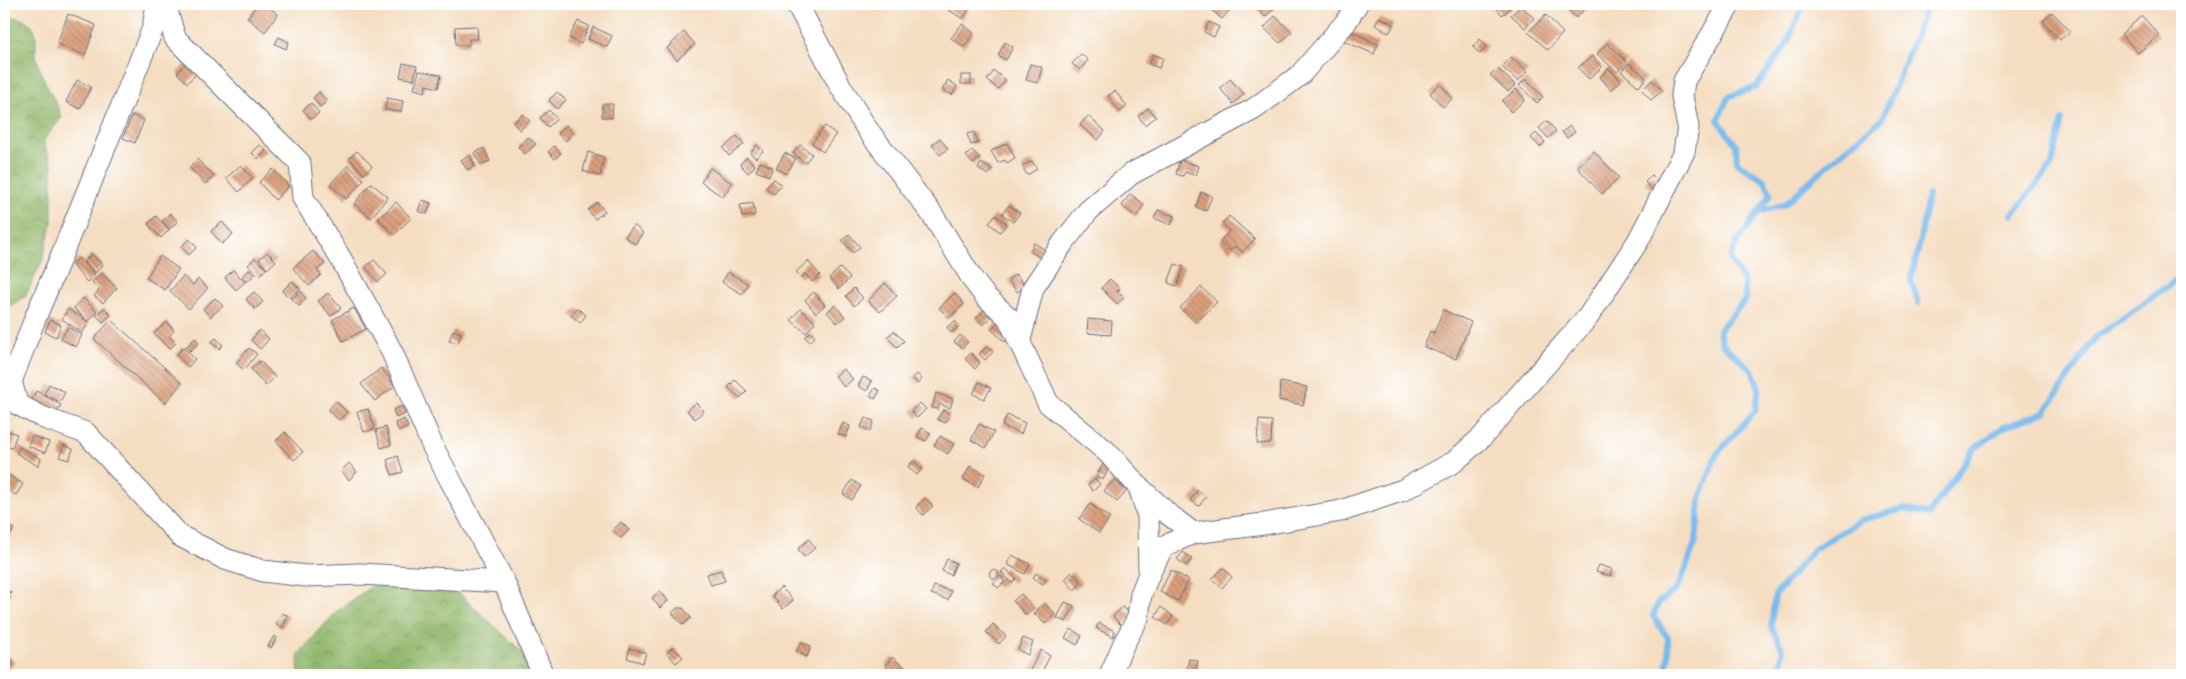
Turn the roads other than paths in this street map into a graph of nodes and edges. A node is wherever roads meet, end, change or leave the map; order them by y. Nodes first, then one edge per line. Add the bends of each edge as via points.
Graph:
1 (157, 4) edge
2 (165, 4) edge
3 (797, 4) edge
4 (1357, 4) edge
5 (1730, 4) edge
6 (1020, 340) junction
7 (8, 379) edge
8 (4, 404) edge
9 (1139, 487) junction
10 (1193, 533) junction
11 (1149, 574) junction
12 (504, 582) junction
13 (543, 675) edge
14 (1110, 675) edge

1 - 7 street via 153,28
2 - 12 street via 175,38 300,163 304,198 392,352 433,447
3 - 6 street via 841,87 868,129 932,214 986,297 1008,317
4 - 6 street via 1346,22 1300,75 1254,109 1131,174 1088,211 1033,288
5 - 10 street via 1684,82 1682,96 1688,127 1684,152 1638,242 1588,317 1482,437 1454,462 1403,490 1341,512
6 - 9 street via 1048,403 1107,452
7 - 8 street
7 - 12 street via 16,404 86,433 180,536 225,560 263,571 306,576 360,574
9 - 10 street
9 - 11 street via 1148,516
10 - 11 street via 1163,547
11 - 14 street via 1141,594 1138,618
12 - 13 street

